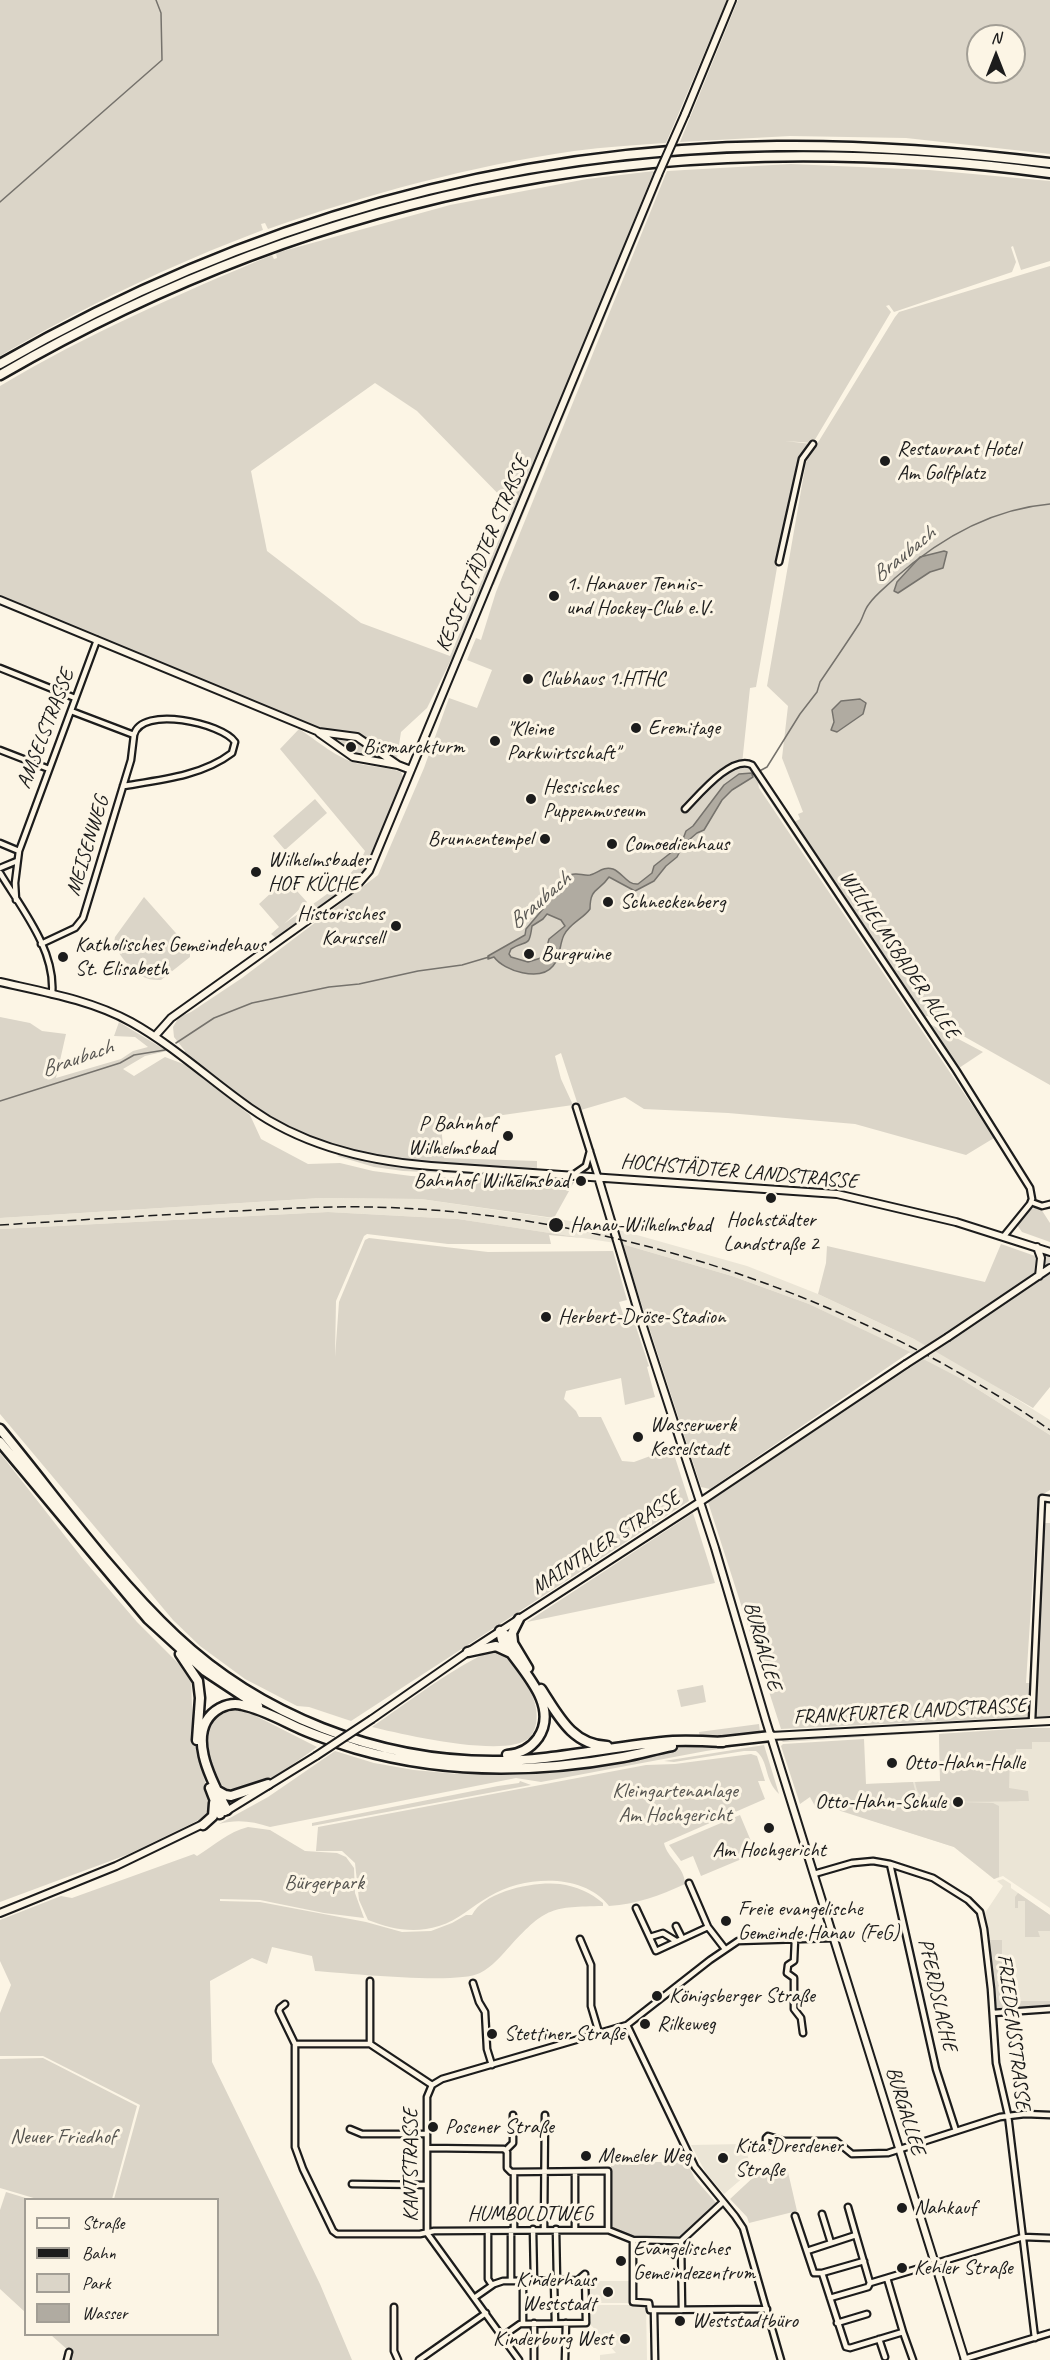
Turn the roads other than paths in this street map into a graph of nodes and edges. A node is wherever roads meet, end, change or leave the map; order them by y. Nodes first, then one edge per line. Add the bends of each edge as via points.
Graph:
1 (732, 0) edge
2 (1050, 163) edge
3 (1050, 173) edge
4 (0, 364) edge
5 (0, 375) edge
6 (813, 444) dead end
7 (779, 562) dead end
8 (0, 600) edge
9 (97, 640) junction
10 (0, 668) edge
11 (75, 698) junction
12 (70, 711) junction
13 (319, 732) junction
14 (134, 735) junction
15 (0, 750) edge
16 (398, 765) junction
17 (49, 769) junction
18 (411, 770) junction
19 (123, 786) junction
20 (685, 809) dead end
21 (0, 843) edge
22 (19, 850) junction
23 (17, 861) junction
24 (0, 868) edge
25 (0, 873) edge
26 (16, 900) junction
27 (41, 944) junction
28 (0, 982) edge
29 (52, 994) junction
30 (155, 1036) junction
31 (576, 1107) dead end
32 (590, 1149) junction
33 (573, 1175) junction
34 (598, 1177) junction
35 (1031, 1202) junction
36 (1050, 1204) edge
37 (1004, 1236) junction
38 (1037, 1247) junction
39 (1050, 1252) edge
40 (1050, 1268) edge
41 (1039, 1276) junction
42 (0, 1429) edge
43 (0, 1443) edge
44 (1050, 1499) edge
45 (700, 1502) junction
46 (519, 1619) junction
47 (500, 1631) junction
48 (171, 1642) junction
49 (512, 1650) junction
50 (468, 1652) junction
51 (282, 1720) junction
52 (1050, 1720) edge
53 (1032, 1721) junction
54 (771, 1736) junction
55 (723, 1742) junction
56 (638, 1745) junction
57 (462, 1760) junction
58 (268, 1784) junction
59 (214, 1792) junction
60 (224, 1812) junction
61 (203, 1825) junction
62 (890, 1864) junction
63 (814, 1874) junction
64 (689, 1883) dead end
65 (636, 1908) dead end
66 (0, 1913) edge
67 (676, 1926) dead end
68 (708, 1927) junction
69 (650, 1937) junction
70 (682, 1938) junction
71 (834, 1938) junction
72 (795, 1939) junction
73 (580, 1940) dead end
74 (676, 1941) junction
75 (725, 1949) junction
76 (370, 1981) dead end
77 (473, 1983) dead end
78 (285, 2004) dead end
79 (1050, 2009) edge
80 (993, 2013) junction
81 (627, 2025) junction
82 (599, 2033) junction
83 (803, 2033) dead end
84 (296, 2044) junction
85 (370, 2044) junction
86 (492, 2065) junction
87 (432, 2085) junction
88 (513, 2115) dead end
89 (545, 2115) dead end
90 (1008, 2115) junction
91 (1050, 2115) edge
92 (350, 2129) dead end
93 (956, 2131) junction
94 (427, 2134) junction
95 (784, 2141) dead end
96 (427, 2148) junction
97 (506, 2150) junction
98 (899, 2150) junction
99 (514, 2172) junction
100 (544, 2172) junction
101 (575, 2172) junction
102 (352, 2184) dead end
103 (427, 2185) junction
104 (723, 2202) junction
105 (848, 2207) dead end
106 (822, 2214) dead end
107 (795, 2216) dead end
108 (512, 2229) junction
109 (532, 2229) junction
110 (544, 2229) junction
111 (556, 2229) junction
112 (575, 2229) junction
113 (608, 2230) junction
114 (488, 2231) junction
115 (427, 2233) junction
116 (856, 2235) junction
117 (1023, 2236) junction
118 (1050, 2238) edge
119 (633, 2240) junction
120 (681, 2241) junction
121 (831, 2243) junction
122 (807, 2251) junction
123 (864, 2261) junction
124 (935, 2263) junction
125 (822, 2273) junction
126 (887, 2278) junction
127 (511, 2281) junction
128 (523, 2281) junction
129 (534, 2281) junction
130 (556, 2281) junction
131 (870, 2283) junction
132 (492, 2285) junction
133 (474, 2298) junction
134 (830, 2298) junction
135 (394, 2307) dead end
136 (766, 2309) junction
137 (654, 2310) junction
138 (682, 2310) junction
139 (486, 2313) junction
140 (867, 2314) dead end
141 (523, 2323) junction
142 (534, 2323) junction
143 (555, 2323) junction
144 (566, 2323) junction
145 (837, 2323) junction
146 (903, 2332) junction
147 (1050, 2333) edge
148 (503, 2336) junction
149 (1035, 2338) junction
150 (879, 2339) junction
151 (69, 2352) dead end
152 (885, 2358) dead end
153 (67, 2360) edge
154 (398, 2360) edge
155 (419, 2360) edge
156 (519, 2360) edge
157 (534, 2360) edge
158 (565, 2360) edge
159 (655, 2360) edge
160 (781, 2360) edge
161 (913, 2360) edge
162 (964, 2360) edge

1 - 18 main road, KESSELSTÄDTER STRASSE, bridge
2 - 4 highway via 912,150 778,146 636,154 498,174 369,205 255,242 110,304
3 - 5 highway via 911,159 777,156 635,163 536,177 394,209 311,232 239,258 114,313
6 - 7 street via 802,459
8 - 9 main road
9 - 11 street, AMSELSTRASSE
9 - 13 main road
10 - 11 street
11 - 12 street, AMSELSTRASSE
12 - 14 street
12 - 17 street, AMSELSTRASSE
13 - 16 main road via 357,737
13 - 16 main road via 353,757
14 - 19 street, MEISENWEG
14 - 19 street via 144,722 184,719 229,735 236,745 227,757 201,770
15 - 17 street
16 - 18 main road
17 - 22 street, AMSELSTRASSE
18 - 30 main road, KESSELSTÄDTER STRASSE via 373,863 357,885 176,1014
19 - 27 street, MEISENWEG via 83,918 75,928
20 - 35 street, WILHELMSBADER ALLEE via 737,763 748,763 757,772 997,1133 1030,1188
21 - 22 street
22 - 23 street, AMSELSTRASSE
23 - 24 street
23 - 26 street, AMSELSTRASSE
25 - 26 street
26 - 27 street
27 - 29 street via 51,968
28 - 29 main road
29 - 30 main road via 121,1017
30 - 33 main road, HOCHSTÄDTER LANDSTRASSE via 259,1114 340,1152 397,1163
31 - 32 street, BURGALLEE
32 - 33 street via 588,1163
32 - 34 street, BURGALLEE
33 - 34 main road, HOCHSTÄDTER LANDSTRASSE
34 - 37 main road, HOCHSTÄDTER LANDSTRASSE via 837,1194
34 - 45 main road, BURGALLEE
35 - 36 street
35 - 37 street
37 - 38 main road, HOCHSTÄDTER LANDSTRASSE
38 - 39 main road, HOCHSTÄDTER LANDSTRASSE
38 - 41 main road via 1041,1258
40 - 41 main road, MAINTALER STRASSE
41 - 45 main road, MAINTALER STRASSE, bridge
42 - 57 highway via 155,1615 238,1686 307,1721 366,1743
43 - 48 highway via 122,1590
44 - 53 street via 1042,1498
45 - 46 main road, MAINTALER STRASSE
45 - 54 main road, BURGALLEE
46 - 47 main road, MAINTALER STRASSE
46 - 49 highway via 512,1633
47 - 49 highway via 502,1640
47 - 50 main road, MAINTALER STRASSE
48 - 51 highway via 205,1671
48 - 59 highway via 198,1681 197,1737
49 - 50 highway via 496,1646
49 - 56 highway via 579,1738 598,1745
49 - 57 highway via 543,1702 543,1729 534,1743 516,1754
50 - 58 main road, MAINTALER STRASSE, bridge via 316,1756
51 - 55 highway via 376,1754 436,1766 480,1769 595,1761 669,1746
51 - 59 highway via 243,1705 228,1705 210,1716 202,1743
52 - 53 main road, FRANKFURTER LANDSTRASSE
53 - 54 main road, FRANKFURTER LANDSTRASSE
54 - 55 highway
54 - 63 main road, BURGALLEE
55 - 56 highway
56 - 57 highway via 534,1759
58 - 59 highway via 231,1796
58 - 60 main road, MAINTALER STRASSE
59 - 60 highway
59 - 61 highway via 215,1812
60 - 61 main road, MAINTALER STRASSE
61 - 66 main road, MAINTALER STRASSE
62 - 63 street, FRIEDENSSTRASSE via 858,1862
62 - 80 street, FRIEDENSSTRASSE via 933,1878 980,1912
62 - 93 street, PFERDSLACHE via 936,2069
63 - 71 main road, BURGALLEE
64 - 68 street
65 - 69 street
67 - 70 street
68 - 70 street
68 - 75 street
69 - 74 street via 663,1933
69 - 74 street via 656,1950
70 - 74 street
71 - 72 street
71 - 98 main road, BURGALLEE
72 - 75 street via 742,1940
72 - 83 street via 794,1961 787,1972 794,1978 794,2009 801,2018
73 - 82 street via 591,1965 591,2006
75 - 81 street
76 - 85 street
77 - 86 street via 485,2012
78 - 84 street via 279,2011
79 - 80 street
80 - 90 street, FRIEDENSSTRASSE via 997,2067
81 - 82 street
81 - 104 street via 695,2167
82 - 86 street
84 - 85 street
84 - 115 street, HUMBOLDTWEG via 296,2147 335,2233
85 - 87 street
86 - 87 street
87 - 94 street, KANTSTRASSE via 427,2097
88 - 97 street via 513,2143
89 - 100 street
90 - 91 street
90 - 93 street
90 - 117 street, FRIEDENSSTRASSE
92 - 94 street via 362,2134
93 - 98 street
94 - 96 street, KANTSTRASSE
95 - 98 street via 836,2141 855,2154
96 - 97 street
96 - 103 street, KANTSTRASSE
97 - 99 street via 507,2168
98 - 124 main road, BURGALLEE
99 - 100 street
99 - 108 street
100 - 101 street
100 - 110 street
101 - 112 street
101 - 113 street via 608,2171
102 - 103 street
103 - 115 street, KANTSTRASSE
104 - 120 street
104 - 136 street via 743,2228
105 - 116 street
106 - 121 street
107 - 122 street
108 - 109 street, HUMBOLDTWEG
108 - 114 street, HUMBOLDTWEG
108 - 127 street
109 - 110 street, HUMBOLDTWEG
109 - 129 street
110 - 111 street, HUMBOLDTWEG
111 - 112 street, HUMBOLDTWEG
111 - 130 street
112 - 113 street, HUMBOLDTWEG
113 - 119 street, HUMBOLDTWEG
114 - 115 street, HUMBOLDTWEG
114 - 132 street via 488,2279
115 - 133 street, KANTSTRASSE
116 - 121 street
116 - 123 street
117 - 118 street
117 - 124 street
117 - 149 street, FRIEDENSSTRASSE
119 - 120 street, HUMBOLDTWEG
119 - 137 street via 633,2302 650,2302 650,2310
120 - 138 street
121 - 122 street
122 - 125 street via 814,2273
123 - 125 street
123 - 131 street
124 - 126 street
124 - 162 main road, BURGALLEE
125 - 134 street
126 - 131 street
126 - 146 street
127 - 128 street
127 - 132 street
128 - 129 street
128 - 141 street
129 - 130 street
130 - 143 street
130 - 144 street via 578,2280 585,2274 586,2323
131 - 134 street via 868,2287
132 - 133 street
133 - 139 street, KANTSTRASSE
134 - 145 street
135 - 154 street via 394,2351
136 - 138 street
136 - 160 street
137 - 138 street
137 - 159 street
139 - 148 street, KANTSTRASSE
139 - 155 street
140 - 145 street
141 - 142 street
141 - 148 street
142 - 143 street
142 - 157 street
143 - 144 street
144 - 158 street
145 - 150 street via 846,2347
146 - 150 street
146 - 161 street
147 - 149 street
148 - 156 street, KANTSTRASSE
149 - 162 street
150 - 152 street
151 - 153 street

